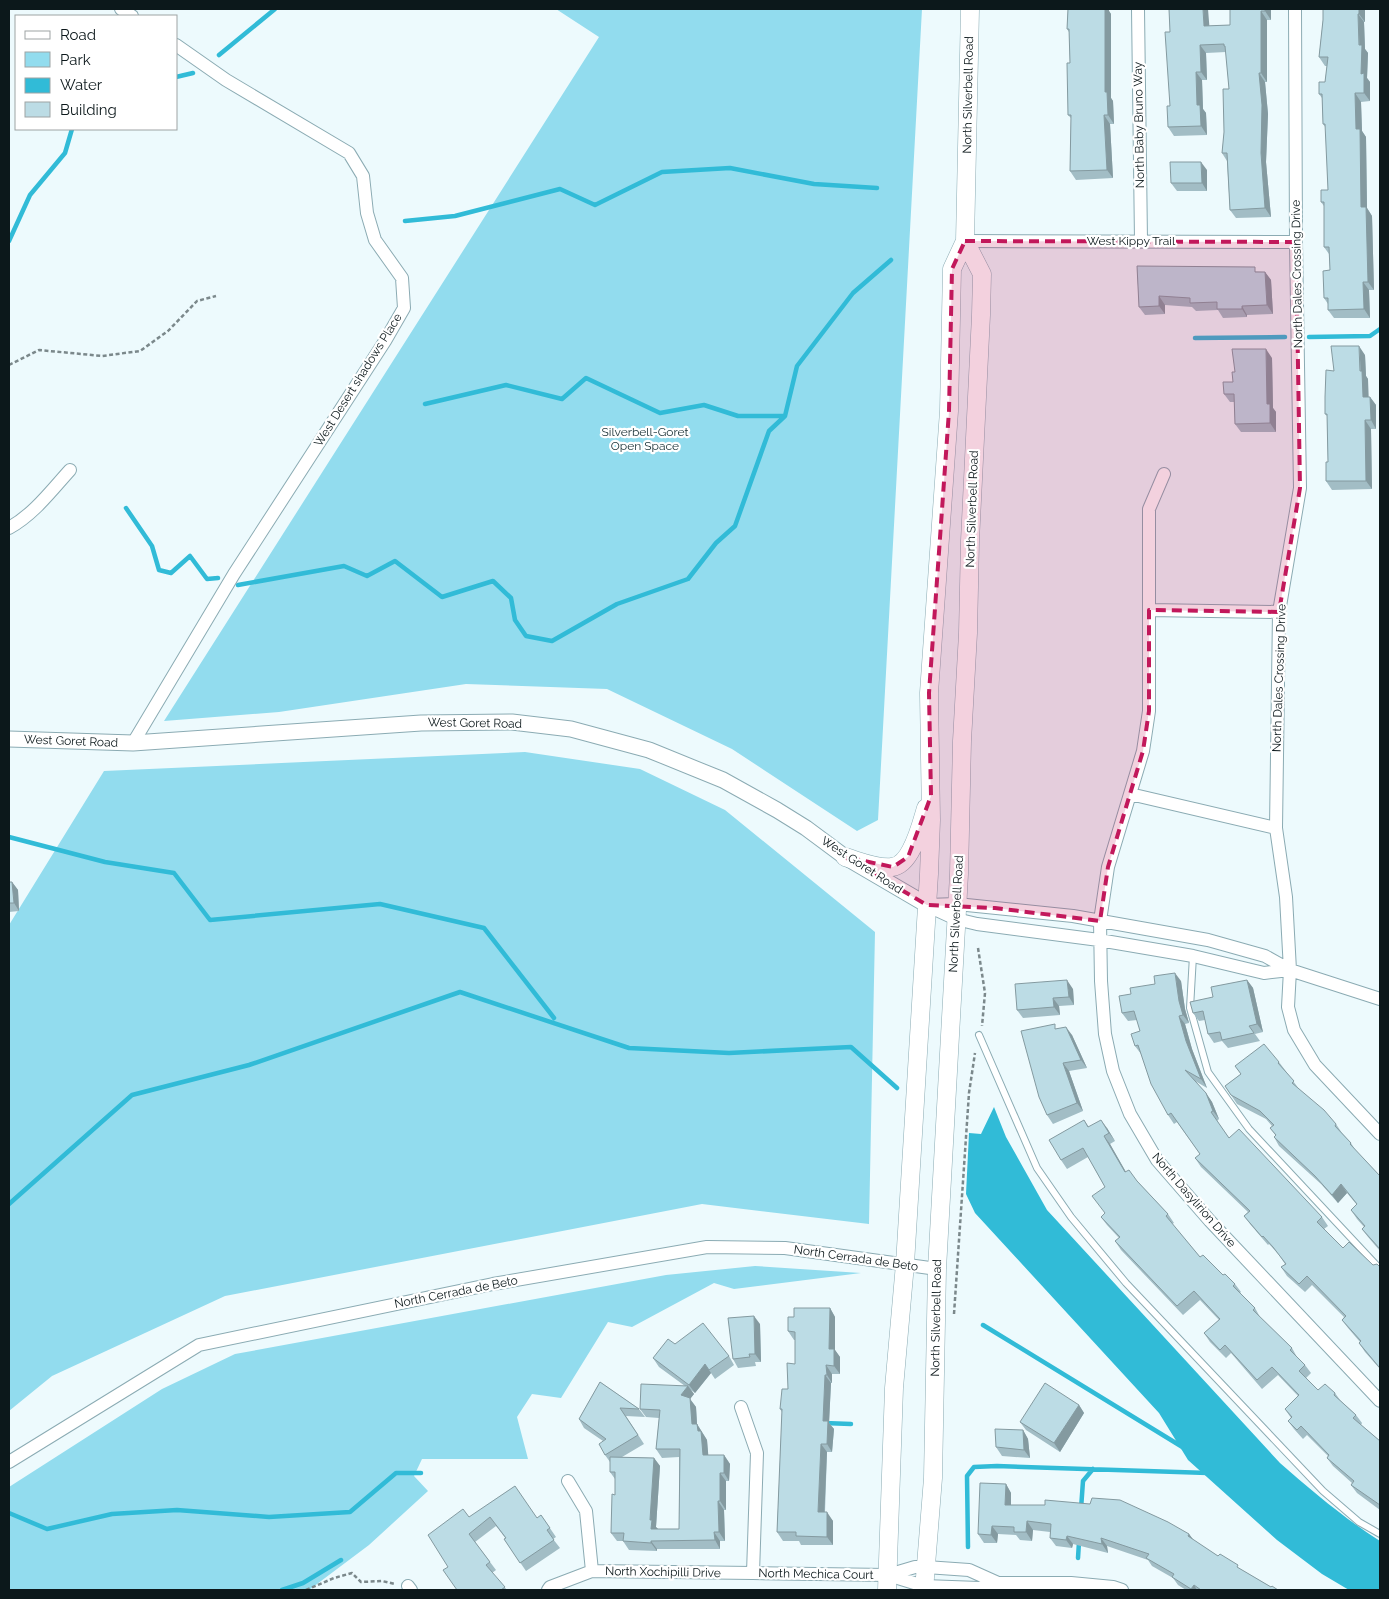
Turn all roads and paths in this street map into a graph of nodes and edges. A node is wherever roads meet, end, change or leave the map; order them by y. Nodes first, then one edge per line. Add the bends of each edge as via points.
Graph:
1 (970, 9) edge
2 (1138, 9) edge
3 (1295, 9) edge
4 (178, 47) edge
5 (965, 240) junction
6 (1141, 241) junction
7 (1296, 242) junction
8 (216, 296) dead end
9 (9, 365) edge
10 (70, 470) dead end
11 (1164, 474) dead end
12 (9, 528) edge
13 (1149, 610) junction
14 (1279, 612) junction
15 (9, 740) edge
16 (133, 743) junction
17 (1130, 794) junction
18 (931, 796) junction
19 (1276, 828) junction
20 (845, 857) junction
21 (927, 906) junction
22 (957, 912) junction
23 (1100, 921) junction
24 (1099, 940) junction
25 (978, 948) dead end
26 (1193, 956) junction
27 (1290, 970) junction
28 (1380, 999) edge
29 (979, 1035) junction
30 (1380, 1134) edge
31 (905, 1264) junction
32 (1380, 1269) edge
33 (937, 1270) junction
34 (953, 1322) dead end
35 (1380, 1401) edge
36 (741, 1408) dead end
37 (9, 1462) edge
38 (568, 1481) dead end
39 (1380, 1534) edge
40 (926, 1567) junction
41 (592, 1571) junction
42 (753, 1572) junction
43 (888, 1583) edge
44 (998, 1583) junction
45 (1070, 1587) edge
46 (409, 1588) edge
47 (924, 1588) edge
48 (306, 1590) edge
49 (548, 1590) edge
50 (1122, 1590) edge

1 - 5 main road, North Silverbell Road
2 - 6 street, North Baby Bruno Way
3 - 7 street, North Dales Crossing Drive
4 - 16 street, West Desert shadows Place via 226,80 349,153 363,176 367,213 375,240 402,278 404,308 234,574
5 - 6 street, West Kippy Trail
5 - 18 main road, North Silverbell Road via 952,269 949,411 929,693
5 - 22 main road, North Silverbell Road via 982,274
6 - 7 street, West Kippy Trail
7 - 14 street, North Dales Crossing Drive via 1300,488
8 - 9 path via 196,301 168,331 140,351 102,356 38,350
10 - 12 street via 41,503
11 - 13 street, North Dasylirion Drive via 1150,509
13 - 14 street
13 - 17 street, North Dasylirion Drive via 1149,711 1143,751
14 - 19 street, North Dales Crossing Drive
15 - 16 street, West Goret Road
16 - 20 street, West Goret Road via 421,723 512,722 571,729 649,750 723,780 806,828
17 - 19 street
17 - 23 street, North Dasylirion Drive via 1108,867
18 - 20 main road via 908,857 893,867
18 - 21 main road, North Silverbell Road
19 - 27 street, North Dales Crossing Drive via 1286,897
20 - 21 street, West Goret Road
21 - 22 street, West Goret Road
21 - 31 main road, North Silverbell Road
22 - 23 street, West Goret Road via 1073,916
22 - 24 street, West Goret Road via 977,924
22 - 33 main road, North Silverbell Road
23 - 24 street, North Dasylirion Drive
23 - 27 street, West Goret Road via 1208,940 1265,956
24 - 26 street, West Goret Road
24 - 35 street, North Dasylirion Drive via 1105,1034 1113,1071 1130,1114 1157,1160 1210,1221
25 - 29 path via 985,994
26 - 27 street, West Goret Road via 1264,973
26 - 32 lane via 1190,1008 1208,1072 1249,1129
27 - 28 street, West Goret Road
27 - 30 street, North Dales Crossing Drive via 1288,1007 1294,1030 1315,1065
29 - 34 path via 970,1093
29 - 39 lane via 1037,1168 1071,1217 1126,1282 1323,1491 1359,1522
31 - 33 street, North Cerrada de Beto
31 - 37 street, North Cerrada de Beto via 786,1248 707,1247 493,1284 199,1345
31 - 43 main road, North Silverbell Road via 894,1397
33 - 40 main road, North Silverbell Road via 933,1478
36 - 42 street, North Mechica Court via 757,1453
38 - 41 street via 586,1511
40 - 43 street, North Mechica Court via 915,1567
40 - 44 street, North Mechica Court via 969,1570
40 - 47 main road, North Silverbell Road
41 - 42 street, North Xochipilli Drive
41 - 49 street, North Xochipilli Drive
42 - 43 street, North Mechica Court
43 - 47 street
44 - 45 street
44 - 47 street via 979,1588
45 - 50 street
46 - 48 path via 382,1581 361,1582 352,1573

